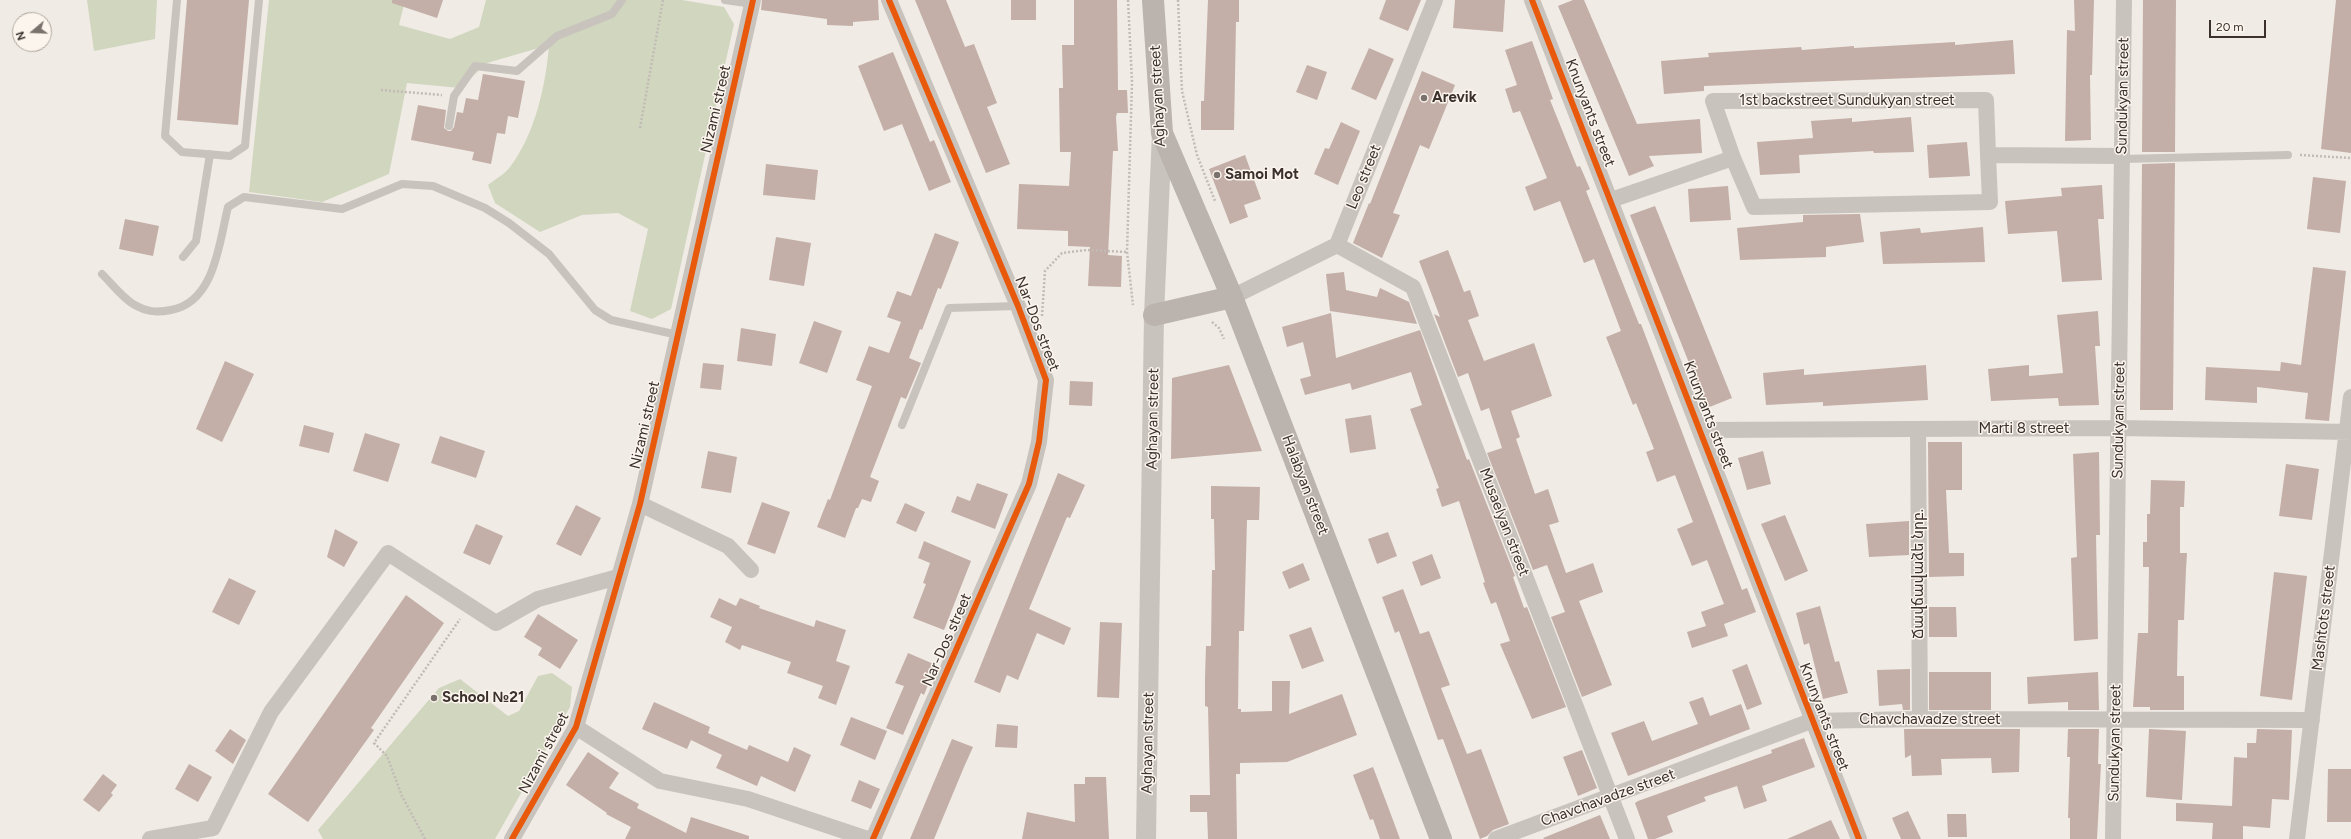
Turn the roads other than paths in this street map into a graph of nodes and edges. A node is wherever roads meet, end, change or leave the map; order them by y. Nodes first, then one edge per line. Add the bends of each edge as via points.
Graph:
1 (177, 0) edge
2 (259, 0) edge
3 (622, 0) edge
4 (725, 0) edge
5 (889, 0) edge
6 (1153, 0) edge
7 (1435, 0) edge
8 (1532, 0) edge
9 (2124, 0) edge
10 (753, 2) edge
11 (449, 126) dead end
12 (1162, 133) junction
13 (210, 154) junction
14 (1988, 155) junction
15 (2288, 155) road end
16 (2122, 157) junction
17 (1734, 158) junction
18 (1610, 200) junction
19 (1337, 245) junction
20 (183, 257) dead end
21 (102, 274) dead end
22 (1232, 297) junction
23 (1018, 306) junction
24 (1144, 313) junction
25 (678, 335) junction
26 (2351, 398) edge
27 (902, 425) dead end
28 (2119, 428) junction
29 (1918, 429) junction
30 (1701, 430) junction
31 (2349, 432) edge
32 (640, 504) junction
33 (751, 570) dead end
34 (618, 577) junction
35 (1920, 719) junction
36 (2116, 719) junction
37 (2312, 720) junction
38 (1811, 721) junction
39 (576, 727) junction
40 (1611, 797) junction
41 (150, 839) edge
42 (512, 839) edge
43 (868, 839) edge
44 (872, 839) edge
45 (1146, 839) edge
46 (1441, 839) edge
47 (1496, 839) edge
48 (1627, 839) edge
49 (1859, 839) edge
50 (2113, 839) edge
51 (2297, 839) edge

1 - 13 lane via 165,136 182,152
2 - 13 lane via 245,146 230,156
3 - 11 lane via 612,14 556,36 517,70 475,66 454,96
4 - 10 lane
5 - 23 street, Nar-Dos street
6 - 12 main road, Aghayan street
7 - 19 street, Leo street
8 - 18 street, Knunyants street
9 - 16 street, Sundukyan street
10 - 25 street, Nizami street
12 - 22 main road, Halabyan street
12 - 24 street, Aghayan street
13 - 20 lane via 196,241
14 - 16 street
14 - 17 street, 1st backstreet Sundukyan street via 1990,202 1754,207
14 - 17 street, 1st backstreet Sundukyan street via 1986,100 1713,101
15 - 16 lane
16 - 28 street, Sundukyan street
17 - 18 street
18 - 30 street, Knunyants street
19 - 22 street
19 - 40 street, Musaelyan street via 1413,287
21 - 25 lane via 133,304 156,313 179,309 200,294 212,271 228,207 244,196 342,209 402,184 433,186 485,208 549,254 595,310 611,320
22 - 24 main road
22 - 46 main road, Halabyan street
23 - 27 lane via 949,308
23 - 44 street, Nar-Dos street via 1046,380 1039,442 1029,484
24 - 45 street, Aghayan street
25 - 32 street, Nizami street
26 - 31 street, Mashtots street
28 - 29 street, Marti 8 street
28 - 31 street, Marti 8 street
28 - 36 street, Sundukyan street
29 - 30 street, Marti 8 street
29 - 35 street, Ճավճավաձե նրբ.
30 - 38 street, Knunyants street
31 - 37 street, Mashtots street
32 - 33 street via 728,546
32 - 34 street, Nizami street
34 - 39 street, Nizami street
34 - 41 street via 538,599 496,623 388,553 271,712 213,828
35 - 36 street, Chavchavadze street
35 - 38 street, Chavchavadze street
36 - 37 street, Chavchavadze street
36 - 50 street, Sundukyan street
37 - 51 street, Mashtots street
38 - 40 street, Chavchavadze street
38 - 49 street, Knunyants street
39 - 42 street, Nizami street
39 - 43 street via 660,781 748,799
40 - 47 street, Chavchavadze street
40 - 48 street, Musaelyan street

